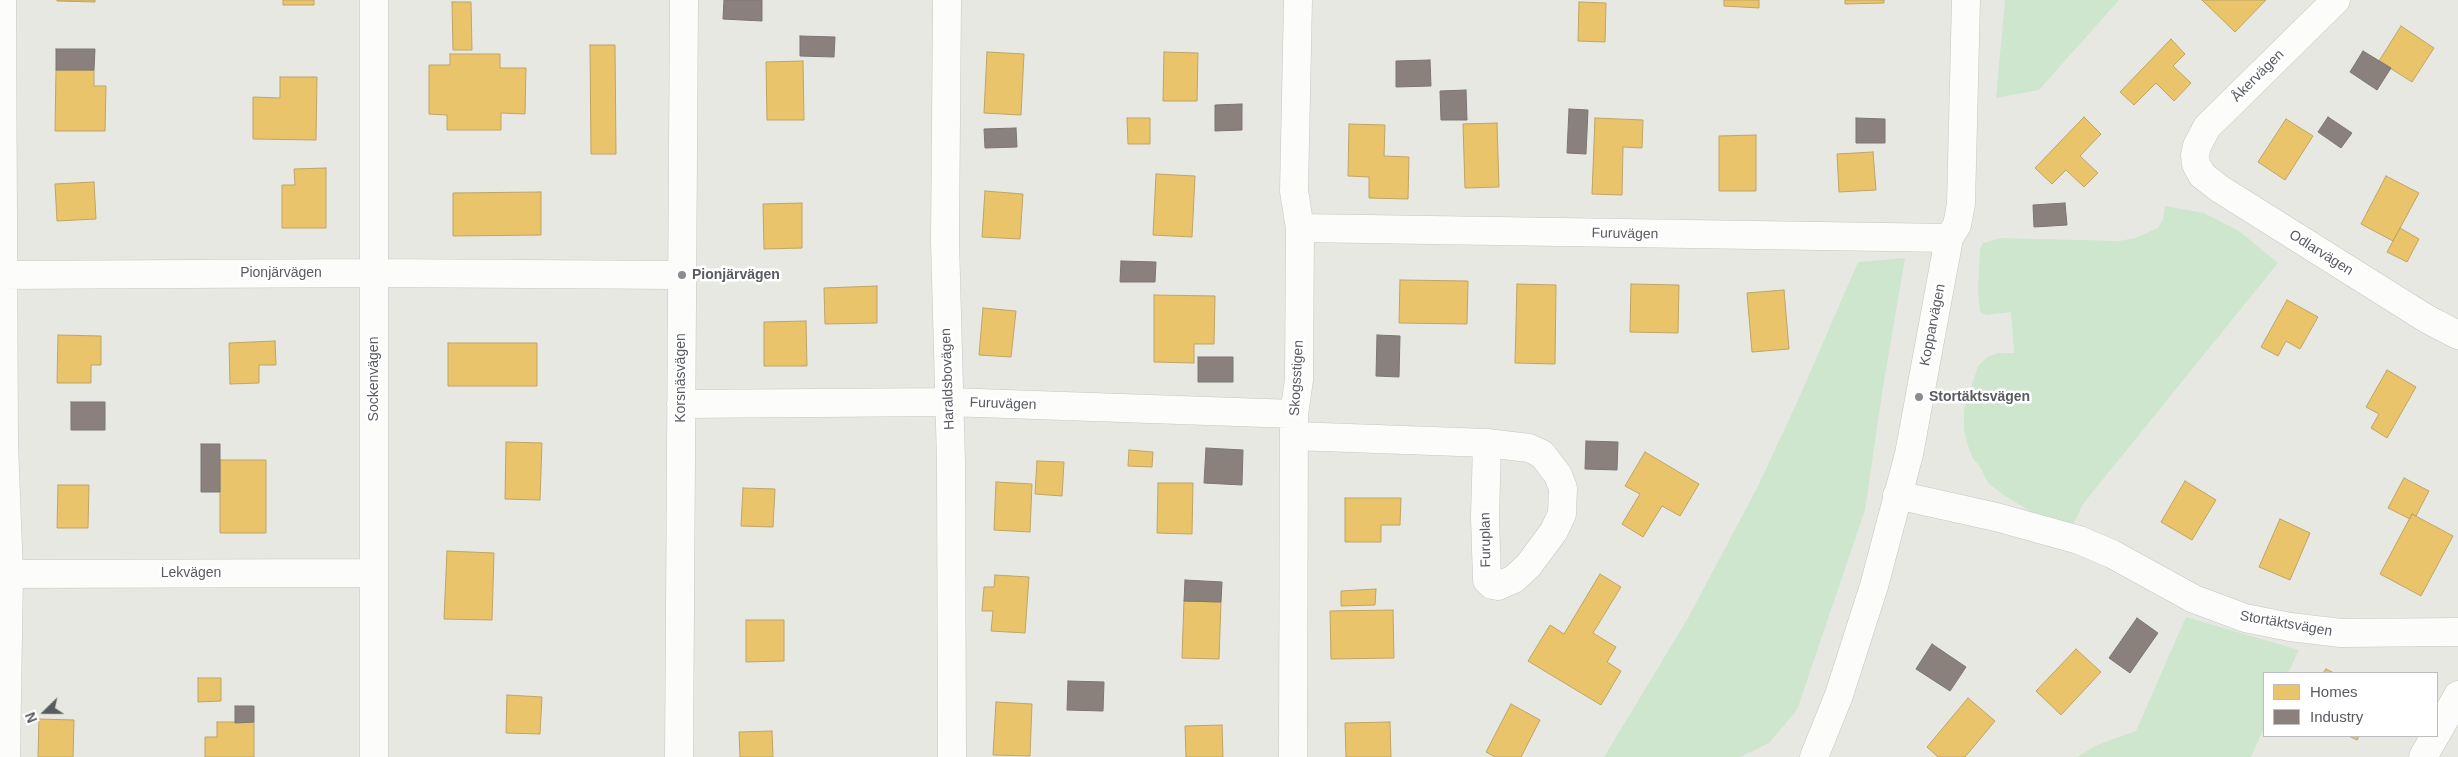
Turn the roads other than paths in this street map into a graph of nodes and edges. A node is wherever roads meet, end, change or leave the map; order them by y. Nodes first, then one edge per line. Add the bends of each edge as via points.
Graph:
1 (2, 0) edge
2 (374, 0) edge
3 (684, 0) edge
4 (947, 0) edge
5 (1298, 0) edge
6 (1966, 0) edge
7 (2336, 0) edge
8 (2195, 160) joint
9 (1300, 228) junction
10 (1950, 238) junction
11 (373, 273) junction
12 (682, 275) junction
13 (1, 276) edge
14 (2458, 335) edge
15 (948, 402) junction
16 (681, 404) junction
17 (1294, 425) junction
18 (1487, 443) junction
19 (1897, 495) junction
20 (374, 573) junction
21 (8, 574) junction
22 (2458, 632) edge
23 (2458, 695) edge
24 (2438, 730) edge
25 (2434, 737) edge
26 (6, 757) edge
27 (374, 757) edge
28 (679, 757) edge
29 (952, 757) edge
30 (1293, 757) edge
31 (1814, 757) edge
32 (2423, 757) edge

1 - 13 street
2 - 11 street, Sockenvägen
3 - 12 street, Korsnäsvägen
4 - 15 street, Haraldsbovägen via 945,251
5 - 9 street, Skogsstigen via 1294,191
6 - 10 street, Kopparvägen via 1961,204 1957,225
7 - 8 street, Åkervägen via 2207,127 2197,146
8 - 14 street, Odlarvägen via 2202,175 2220,189
9 - 10 street, Furuvägen
9 - 17 street, Skogsstigen via 1298,380
10 - 19 street, Kopparvägen via 1909,454
11 - 12 street, Pionjärvägen
11 - 13 street, Pionjärvägen
11 - 20 street, Sockenvägen
12 - 16 street, Korsnäsvägen
13 - 21 street
15 - 16 street, Furuvägen
15 - 17 street, Furuvägen
15 - 29 street, Haraldsbovägen
16 - 28 street, Korsnäsvägen
17 - 18 street, Furuplan
17 - 30 street, Skogsstigen
18 - 18 street, Furuplan via 1537,450 1558,475 1563,488 1562,514 1543,548 1514,579 1498,586 1486,580
19 - 22 street, Stortäktsvägen via 2079,540 2112,554 2194,599 2245,618 2290,628 2341,633
19 - 31 street, Kopparvägen via 1874,586 1839,695
20 - 21 street, Lekvägen
20 - 27 street, Sockenvägen
21 - 26 street
23 - 24 street
25 - 32 street

